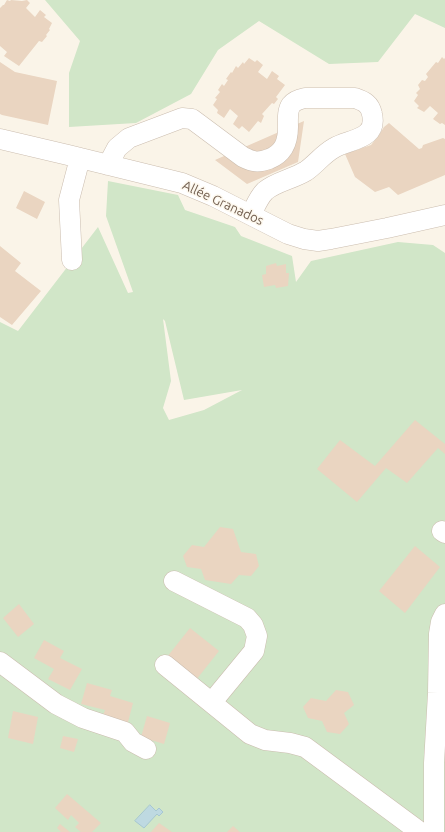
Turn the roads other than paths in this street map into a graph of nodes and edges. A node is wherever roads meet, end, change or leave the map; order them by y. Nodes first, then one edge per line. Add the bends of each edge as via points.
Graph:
1 (0, 139) edge
2 (80, 158) junction
3 (108, 165) junction
4 (251, 215) junction
5 (445, 215) edge
6 (72, 260) dead end
7 (174, 581) dead end
8 (445, 614) edge
9 (0, 662) edge
10 (165, 664) dead end
11 (212, 702) junction
12 (146, 749) dead end
13 (420, 832) edge
14 (434, 832) edge

1 - 2 street, Allée Granados
2 - 3 street, Allée Granados
2 - 6 street via 69,200
3 - 4 street, Allée Granados via 182,183
3 - 4 street via 117,148 129,138 182,118 192,120 252,162 264,161 283,149 288,128 288,112 297,100 355,98 368,105 373,116 373,124 366,135 336,147 298,176 269,188 259,198
4 - 5 street, Allée Granados via 288,234 318,241
7 - 11 street via 247,618 257,636 254,651
8 - 14 street via 439,634
9 - 12 street via 56,704 83,718 125,732 133,742
10 - 11 street
11 - 13 street via 250,734 265,740 290,742 305,747

